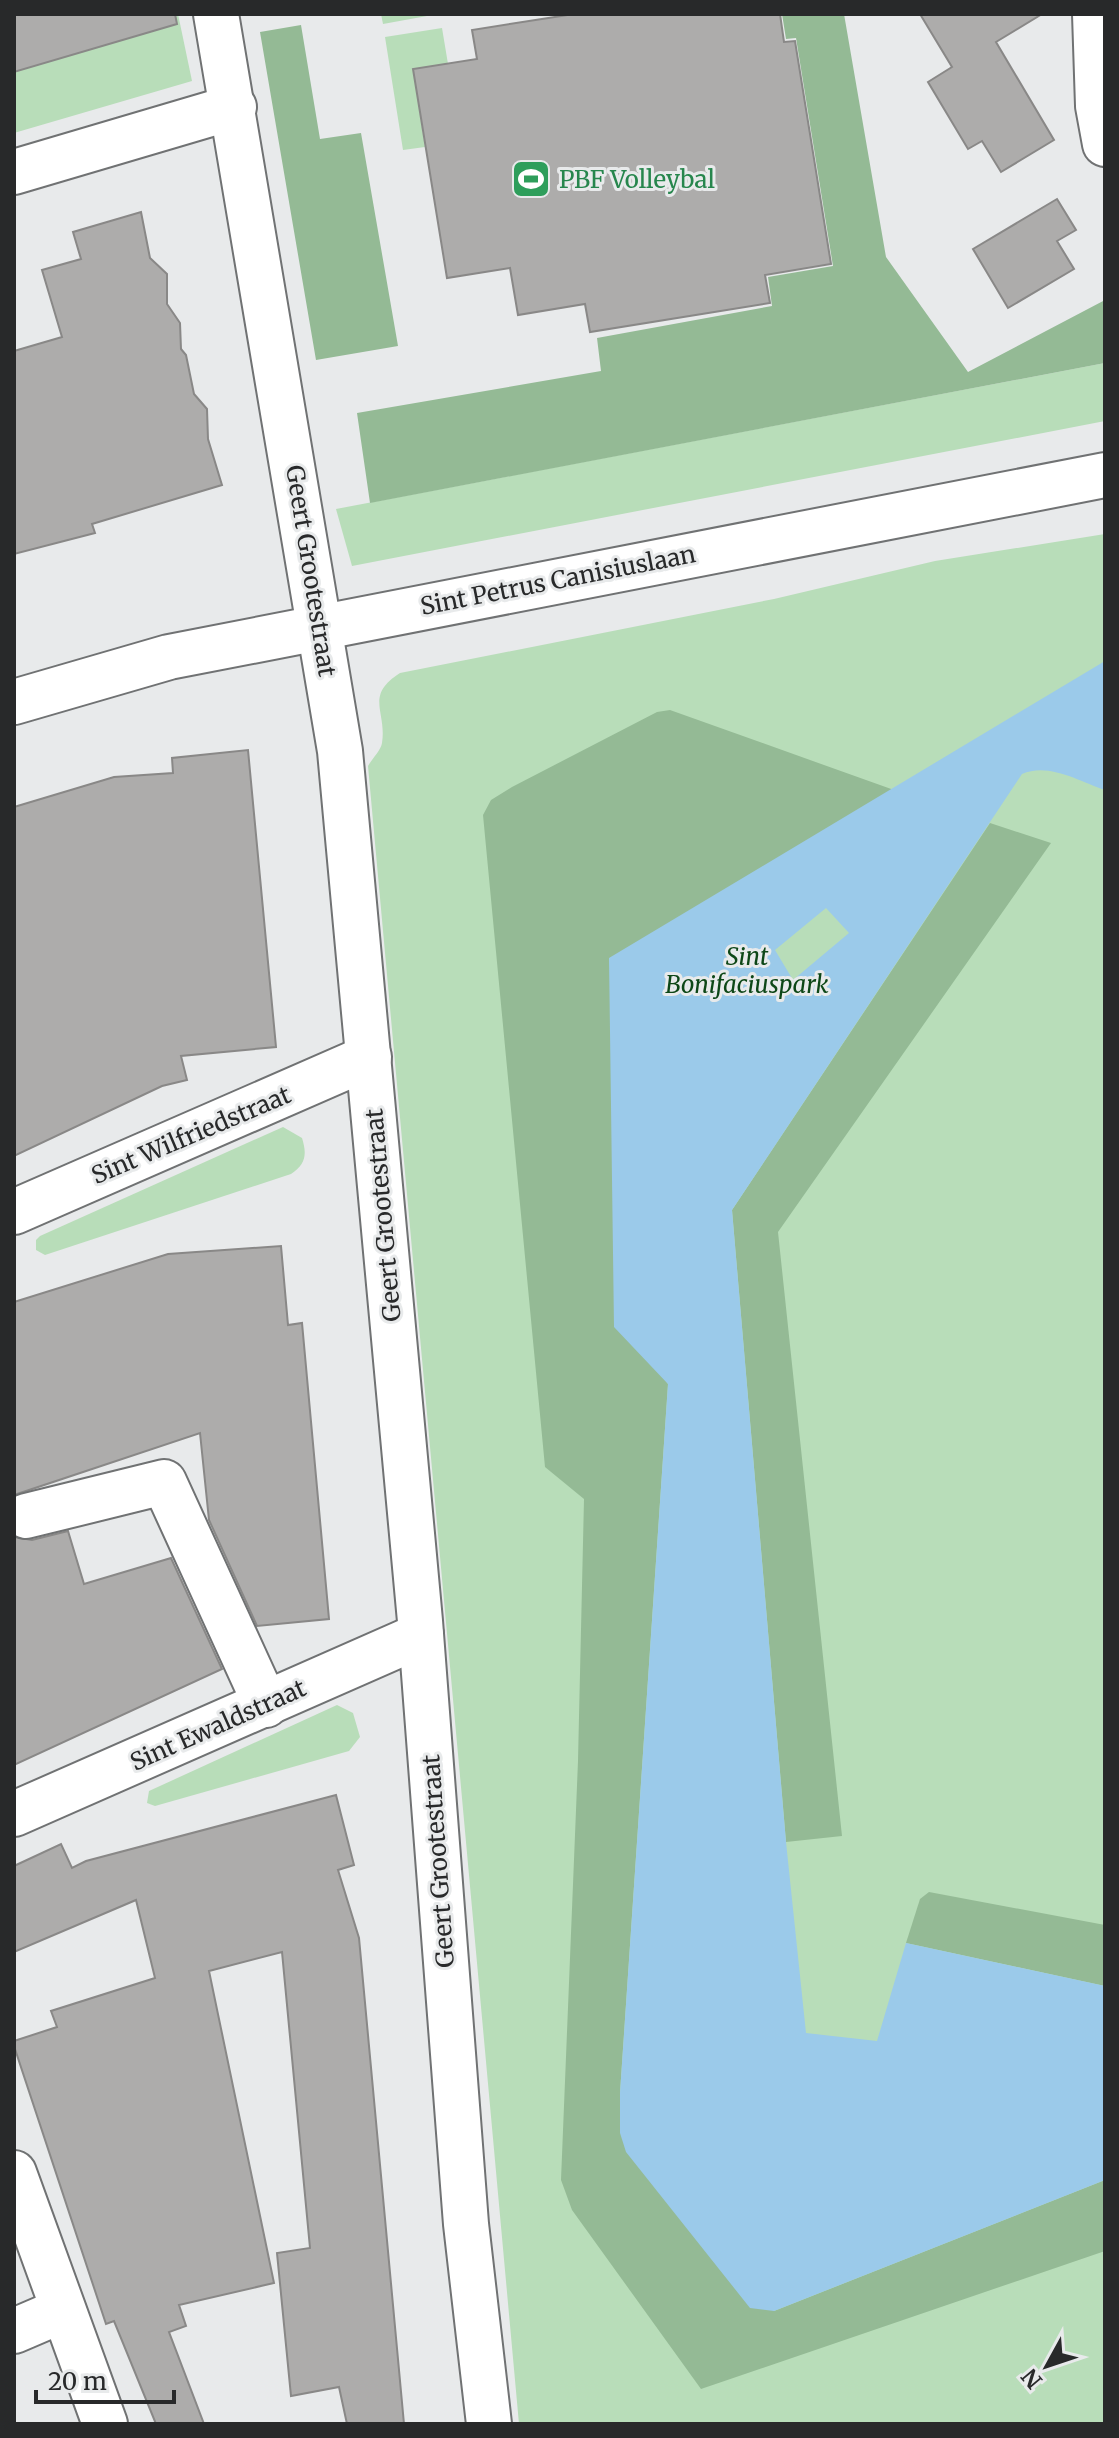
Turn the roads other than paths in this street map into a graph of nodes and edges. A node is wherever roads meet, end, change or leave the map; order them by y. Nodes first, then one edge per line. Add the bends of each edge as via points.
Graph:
1 (216, 14) edge
2 (1095, 14) edge
3 (234, 107) junction
4 (1105, 144) edge
5 (14, 172) edge
6 (1105, 475) edge
7 (321, 626) junction
8 (14, 702) edge
9 (369, 1057) junction
10 (14, 1212) edge
11 (26, 1516) dead end
12 (421, 1635) junction
13 (266, 1705) junction
14 (14, 1814) edge
15 (14, 2173) edge
16 (63, 2310) junction
17 (14, 2331) edge
18 (105, 2424) edge
19 (489, 2424) edge

1 - 3 street, Geert Grootestraat
2 - 4 street via 1098,106
3 - 5 street
3 - 7 street, Geert Grootestraat
6 - 7 street, Sint Petrus Canisiuslaan
7 - 8 street, Sint Petrus Canisiuslaan via 169,657
7 - 9 street, Geert Grootestraat via 340,751
9 - 10 street, Sint Wilfriedstraat
9 - 12 street, Geert Grootestraat
11 - 13 street via 164,1482
12 - 13 street, Sint Ewaldstraat
12 - 19 street, Geert Grootestraat via 466,2224
13 - 14 street, Sint Ewaldstraat
15 - 16 street
16 - 17 street
16 - 18 street

